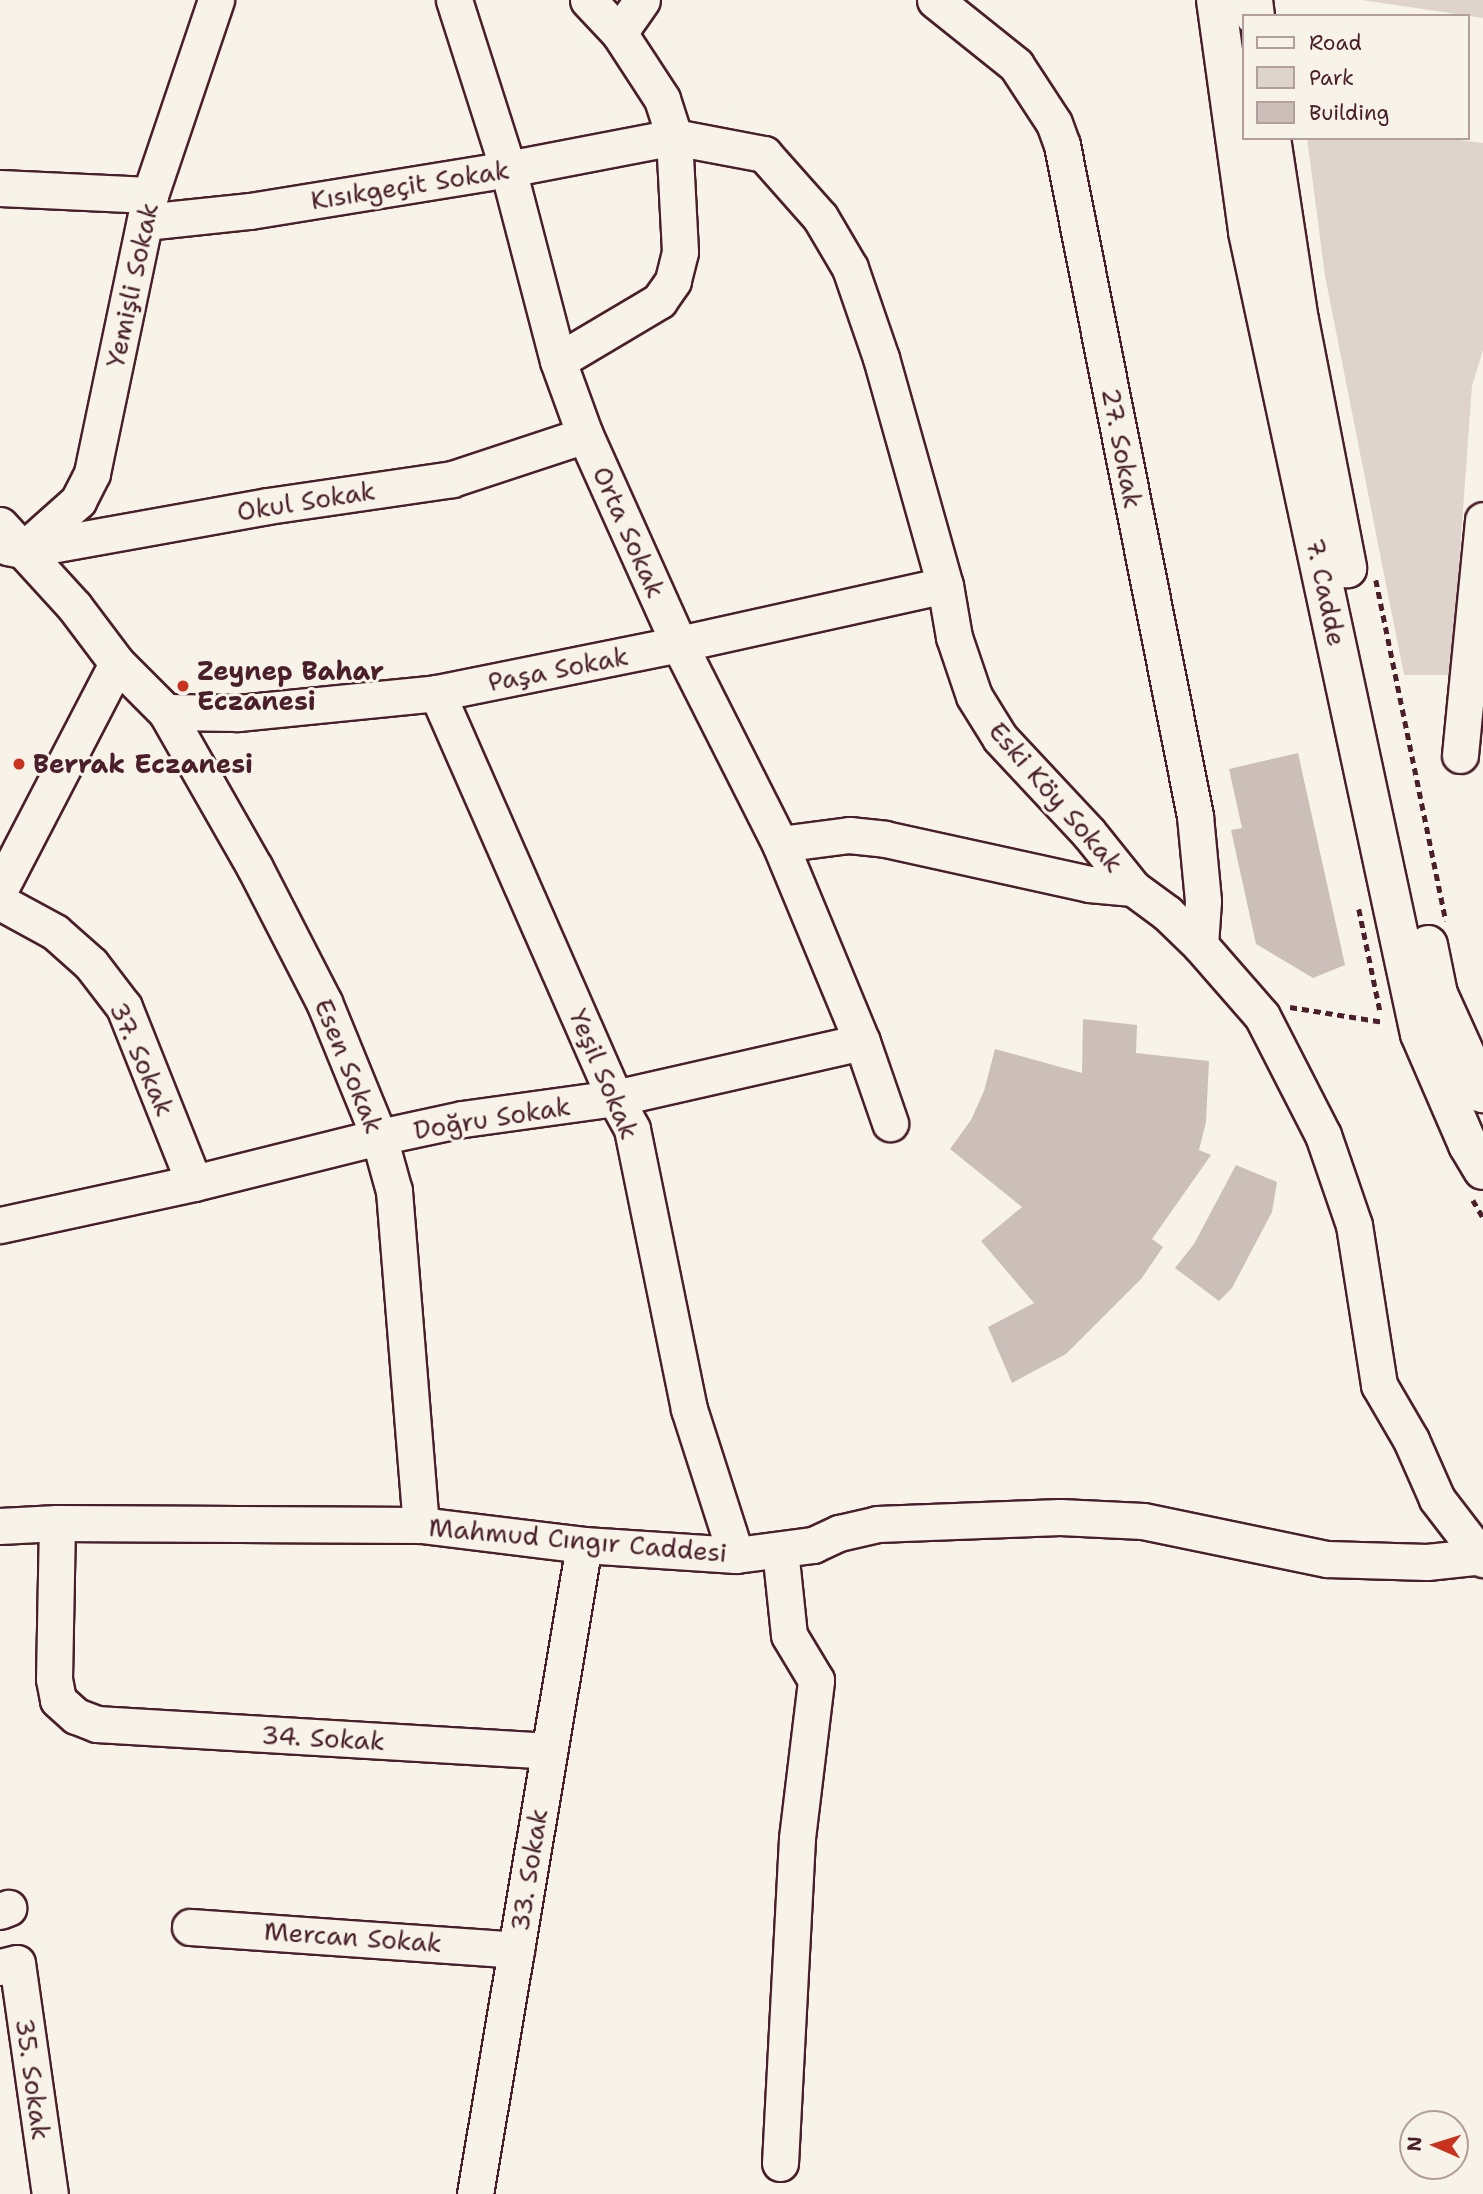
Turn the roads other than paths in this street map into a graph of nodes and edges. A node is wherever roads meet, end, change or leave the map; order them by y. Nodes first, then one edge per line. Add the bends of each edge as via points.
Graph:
1 (216, 0) edge
2 (454, 0) edge
3 (588, 0) edge
4 (642, 0) edge
5 (935, 0) edge
6 (1216, 0) edge
7 (619, 33) junction
8 (674, 137) junction
9 (1271, 140) edge
10 (508, 169) junction
11 (0, 188) edge
12 (147, 208) junction
13 (558, 362) junction
14 (585, 435) junction
15 (1483, 520) edge
16 (0, 525) edge
17 (12, 548) edge
18 (945, 584) junction
19 (679, 644) junction
20 (117, 663) junction
21 (437, 693) junction
22 (166, 712) junction
23 (1460, 755) dead end
24 (780, 844) junction
25 (1133, 888) junction
26 (0, 889) edge
27 (0, 902) edge
28 (1200, 945) junction
29 (862, 1042) junction
30 (1483, 1093) edge
31 (615, 1098) junction
32 (890, 1123) dead end
33 (379, 1137) junction
34 (1483, 1170) edge
35 (194, 1183) junction
36 (0, 1225) edge
37 (57, 1523) junction
38 (421, 1525) junction
39 (0, 1526) edge
40 (584, 1545) junction
41 (780, 1550) junction
42 (736, 1555) junction
43 (1482, 1557) edge
44 (549, 1751) junction
45 (190, 1927) dead end
46 (516, 1950) junction
47 (8, 1965) edge
48 (779, 2163) dead end
49 (50, 2194) edge
50 (475, 2194) edge

1 - 12 street, Yemişli Sokak
2 - 10 street, Orta Sokak
3 - 7 street
4 - 7 street
5 - 28 street, 27. Sokak via 1016,65 1054,123 1062,145 1195,816 1203,901
6 - 34 main road, 7. Cadde via 1248,232 1420,1034
7 - 8 street via 662,99
8 - 10 street, Kısıkgeçit Sokak
8 - 13 street via 680,252 673,281 659,301
8 - 18 street, Eski Köy Sokak via 764,154 820,217 850,268 881,358
9 - 30 main road, 7. Cadde via 1299,320 1350,585 1438,993
10 - 12 street, Kısıkgeçit Sokak via 250,211
10 - 13 street, Orta Sokak
11 - 12 street, Kısıkgeçit Sokak
12 - 17 street, Yemişli Sokak via 92,474 78,501
13 - 14 street, Orta Sokak
14 - 17 street, Okul Sokak via 452,479
14 - 19 street, Orta Sokak
15 - 23 street
16 - 17 street, Esen Sokak
17 - 20 street, Esen Sokak via 74,606
18 - 19 street, Paşa Sokak
18 - 25 street, Eski Köy Sokak via 954,637 974,696 1000,738
19 - 21 street, Paşa Sokak
19 - 24 street, Orta Sokak
20 - 22 street, Esen Sokak
20 - 26 street
21 - 22 street, Paşa Sokak via 238,713
21 - 31 street, Yeşil Sokak
22 - 33 street, Esen Sokak via 255,868 324,1002
24 - 25 street via 849,835 885,839 1089,884
24 - 29 street, Orta Sokak
25 - 28 street, Eski Köy Sokak
27 - 35 street, 37. Sokak via 55,932 91,964 124,1007
28 - 43 street, Eski Köy Sokak via 1262,1016 1322,1135 1354,1225 1379,1385 1411,1440 1437,1499
29 - 31 street, Doğru Sokak
29 - 32 street, Orta Sokak
31 - 33 street, Doğru Sokak via 463,1119
31 - 42 street, Yeşil Sokak via 632,1129 689,1409
33 - 35 street, Doğru Sokak
33 - 38 street, Esen Sokak via 394,1191
35 - 36 street, Doğru Sokak
37 - 38 street, Mahmud Cıngır Caddesi
37 - 39 street, Mahmud Cıngır Caddesi
37 - 44 street, 34. Sokak via 54,1679 58,1700 76,1717 97,1724
38 - 40 street, Mahmud Cıngır Caddesi
40 - 42 street, Mahmud Cıngır Caddesi
40 - 44 street, 33. Sokak
41 - 42 street, Mahmud Cıngır Caddesi
41 - 43 street, Mahmud Cıngır Caddesi via 813,1545 877,1524 1060,1517 1143,1521 1327,1559 1427,1562
41 - 48 street via 789,1635 816,1679 797,1838
44 - 46 street, 33. Sokak
45 - 46 street, Mercan Sokak
46 - 50 street, 33. Sokak
47 - 49 street, 35. Sokak

